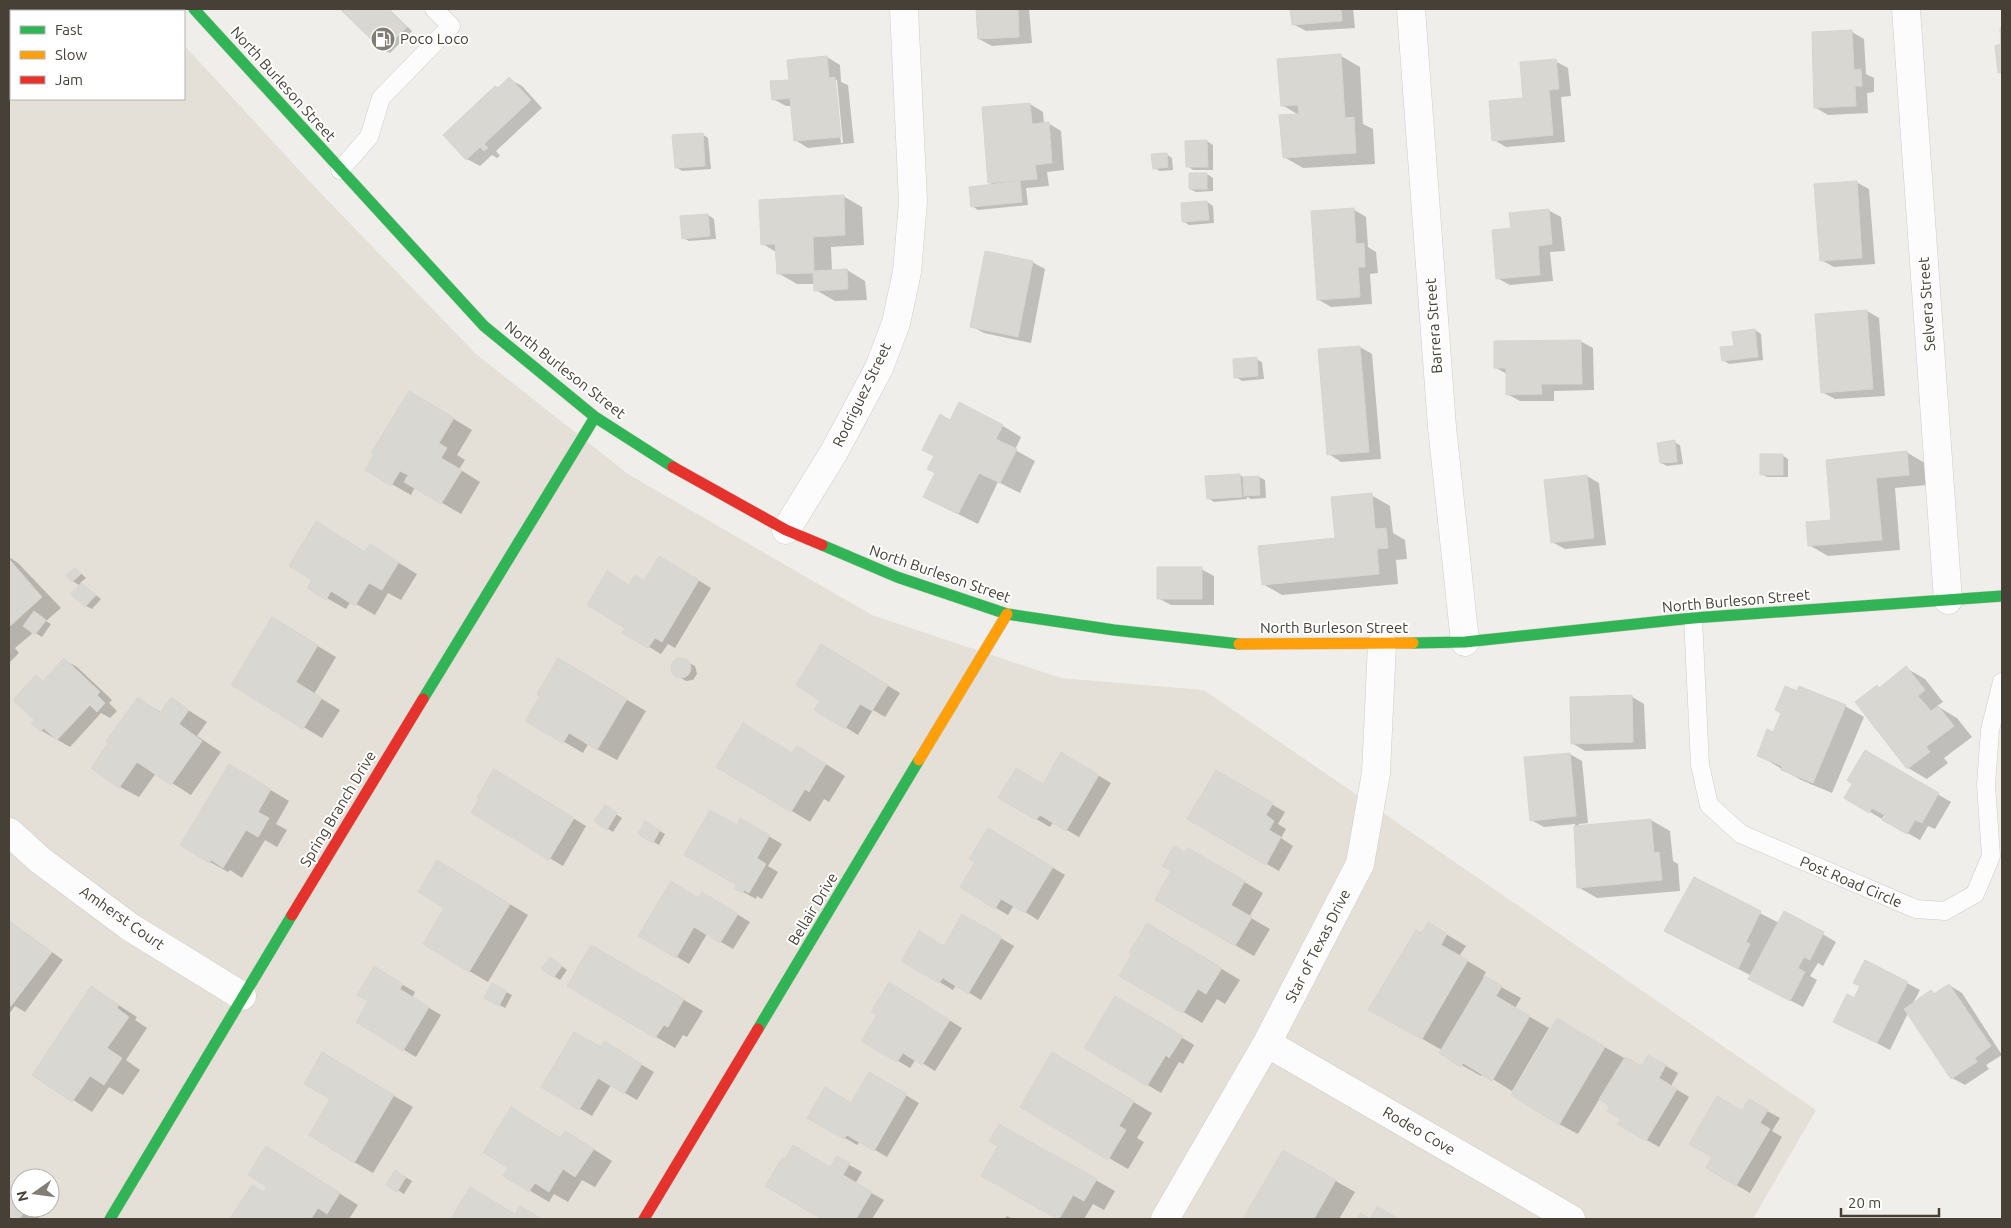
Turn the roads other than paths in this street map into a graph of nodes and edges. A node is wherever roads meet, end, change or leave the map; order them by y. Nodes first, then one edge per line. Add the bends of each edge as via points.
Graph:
1 (194, 9) edge
2 (434, 9) edge
3 (904, 9) edge
4 (1411, 9) edge
5 (1906, 9) edge
6 (340, 170) junction
7 (595, 417) junction
8 (786, 530) junction
9 (2002, 596) edge
10 (1948, 600) junction
11 (1007, 614) junction
12 (1693, 618) junction
13 (1465, 642) junction
14 (1382, 644) junction
15 (2002, 682) edge
16 (9, 832) edge
17 (242, 996) junction
18 (1267, 1043) junction
19 (110, 1219) edge
20 (644, 1219) edge
21 (1165, 1219) edge
22 (1571, 1219) edge

1 - 6 street, North Burleson Street
2 - 6 lane via 451,26 381,98 369,137
3 - 8 street, Rodriguez Street via 913,202 907,272 896,323 879,368 834,452
4 - 13 street, Barrera Street via 1442,427
5 - 10 street, Selvera Street
6 - 7 street, North Burleson Street via 484,326
7 - 8 street, North Burleson Street via 688,476
7 - 17 street, Spring Branch Drive
8 - 11 street, North Burleson Street via 897,577
9 - 10 street, North Burleson Street
10 - 12 street, North Burleson Street
11 - 14 street, North Burleson Street via 1244,644
11 - 20 street, Bellair Drive
12 - 13 street, North Burleson Street
12 - 15 lane, Post Road Circle via 1700,765 1709,805 1741,834 1916,910 1945,911 1975,894 1991,856 1986,785 1990,730
13 - 14 street, North Burleson Street
14 - 18 street, Star of Texas Drive via 1376,773 1360,864
16 - 17 street, Amherst Court via 40,860 130,927
17 - 19 street, Spring Branch Drive
18 - 21 street, Star of Texas Drive
18 - 22 street, Rodeo Cove

